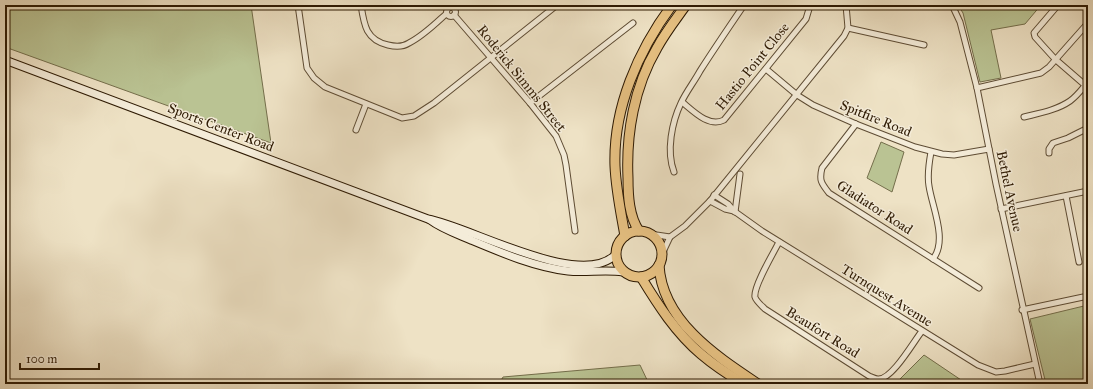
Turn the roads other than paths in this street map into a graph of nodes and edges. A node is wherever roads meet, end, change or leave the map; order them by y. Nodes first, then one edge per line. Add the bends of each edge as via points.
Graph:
1 (298, 5) edge
2 (361, 5) edge
3 (557, 5) edge
4 (672, 5) edge
5 (686, 5) edge
6 (744, 5) edge
7 (809, 5) edge
8 (846, 5) edge
9 (952, 5) edge
10 (1058, 5) edge
11 (456, 7) edge
12 (446, 14) junction
13 (454, 15) junction
14 (633, 23) dead end
15 (1088, 23) edge
16 (848, 28) junction
17 (924, 45) dead end
18 (490, 58) junction
19 (1055, 59) junction
20 (5, 60) edge
21 (766, 68) junction
22 (1087, 84) edge
23 (977, 88) junction
24 (797, 95) junction
25 (682, 102) junction
26 (530, 103) junction
27 (366, 104) junction
28 (1024, 118) dead end
29 (856, 124) junction
30 (1088, 128) edge
31 (356, 130) dead end
32 (989, 149) junction
33 (931, 152) junction
34 (1049, 153) dead end
35 (674, 172) dead end
36 (740, 174) dead end
37 (1088, 191) edge
38 (714, 195) junction
39 (1066, 196) junction
40 (710, 200) junction
41 (1001, 209) junction
42 (735, 212) junction
43 (428, 219) junction
44 (575, 231) dead end
45 (639, 232) junction
46 (650, 234) junction
47 (625, 236) junction
48 (670, 237) junction
49 (779, 242) junction
50 (616, 254) junction
51 (662, 254) junction
52 (933, 259) junction
53 (1079, 262) dead end
54 (659, 265) junction
55 (623, 272) junction
56 (641, 277) junction
57 (979, 288) dead end
58 (1088, 296) edge
59 (1022, 310) junction
60 (922, 331) junction
61 (1035, 364) junction
62 (744, 384) edge
63 (758, 384) edge
64 (1040, 384) edge

1 - 27 street via 310,74 325,87
2 - 12 street via 369,34 377,41 392,46 409,44
3 - 18 street
4 - 47 highway via 642,52 626,92 618,126 615,168
5 - 45 highway via 657,48 646,70 632,115 628,150 628,193 633,221
6 - 25 street
7 - 21 street, Hastio Point Close via 806,19
8 - 16 street
9 - 23 street, Bethel Avenue via 960,22
10 - 19 street via 1034,35
11 - 12 street via 447,9
11 - 13 street
12 - 13 street via 450,17
13 - 18 street, Roderick Simms Street
14 - 26 street
15 - 19 street
16 - 17 street
16 - 24 street
18 - 26 street, Roderick Simms Street
18 - 27 street via 414,116 398,117
19 - 22 street
19 - 23 street via 1041,73
20 - 43 main road, Sports Center Road
21 - 24 street, Spitfire Road
21 - 25 street, Hastio Point Close via 721,122 704,119
22 - 28 street via 1065,104
23 - 32 street, Bethel Avenue
24 - 29 street, Spitfire Road
24 - 38 street
25 - 35 street via 671,145
26 - 44 street, Roderick Simms Street via 556,136 562,150
27 - 31 street
29 - 33 street, Spitfire Road
29 - 52 street, Gladiator Road via 822,168 822,183 829,193
30 - 34 street via 1053,143
32 - 33 street, Spitfire Road via 954,154
32 - 41 street, Bethel Avenue
33 - 52 street via 929,181 940,242
36 - 42 street
37 - 39 street
38 - 40 street
38 - 42 street
39 - 41 street
39 - 53 street
40 - 42 street
40 - 48 street
41 - 59 street, Bethel Avenue
42 - 49 street, Turnquest Avenue
43 - 50 main road, Sports Center Road via 441,221 551,261 593,264
43 - 55 main road, Sports Center Road via 438,226 534,264 570,271
45 - 46 highway
45 - 47 highway
46 - 48 street
46 - 51 highway via 658,242
47 - 50 highway via 618,244
48 - 51 street
49 - 60 street, Turnquest Avenue
49 - 60 street, Beaufort Road via 756,287 755,296 759,304 869,376 879,379 894,370
50 - 55 highway via 617,264
51 - 54 highway
52 - 57 street, Gladiator Road
54 - 56 highway via 651,274
54 - 63 highway via 660,282 665,293 689,330 720,358
55 - 56 highway
56 - 62 highway via 666,316 688,342 714,365
58 - 59 street
59 - 61 street, Bethel Avenue
60 - 61 street, Turnquest Avenue via 989,370 1005,371
61 - 64 street, Bethel Avenue

